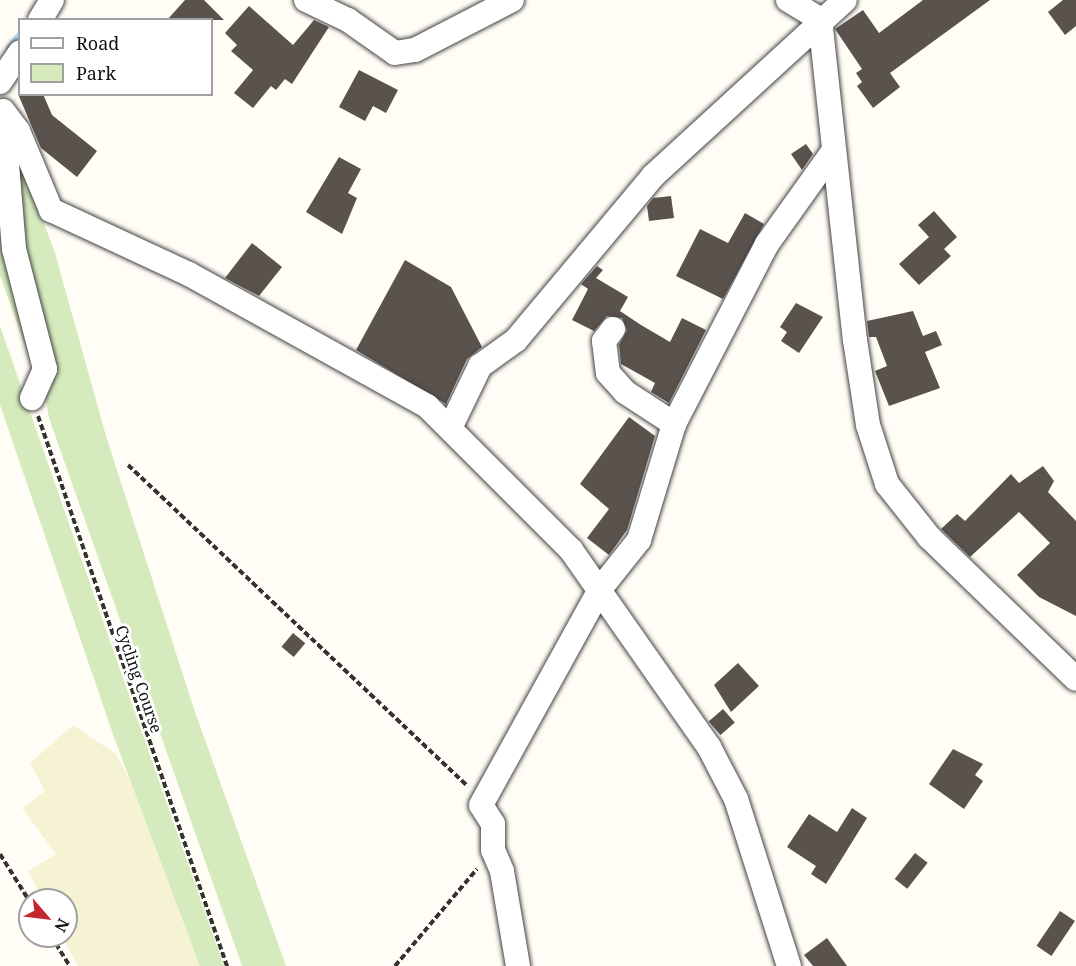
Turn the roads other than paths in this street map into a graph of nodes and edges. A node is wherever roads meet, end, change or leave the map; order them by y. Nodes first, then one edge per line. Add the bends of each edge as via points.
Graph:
1 (52, 0) edge
2 (306, 0) edge
3 (512, 0) edge
4 (788, 0) edge
5 (844, 0) edge
6 (41, 18) edge
7 (820, 19) junction
8 (18, 55) edge
9 (0, 82) edge
10 (2, 104) edge
11 (834, 150) junction
12 (613, 329) dead end
13 (32, 398) road end
14 (674, 423) junction
15 (451, 426) junction
16 (600, 588) junction
17 (1076, 679) edge
18 (518, 966) edge
19 (789, 966) edge

1 - 6 street
2 - 3 street via 348,20 395,53 416,50
4 - 7 street
5 - 7 street
7 - 11 street
7 - 15 street via 608,225 516,340 480,366
8 - 9 street
10 - 13 street via 14,249 45,369
10 - 15 street via 18,131 51,210 189,274 427,406
11 - 14 street via 767,244
11 - 17 street via 868,425 886,484 929,537
12 - 14 street via 604,341 608,373 625,392
14 - 16 street via 639,540
15 - 16 street via 571,550
16 - 18 street via 481,805 493,824 493,850 502,871
16 - 19 street via 715,757 736,799

